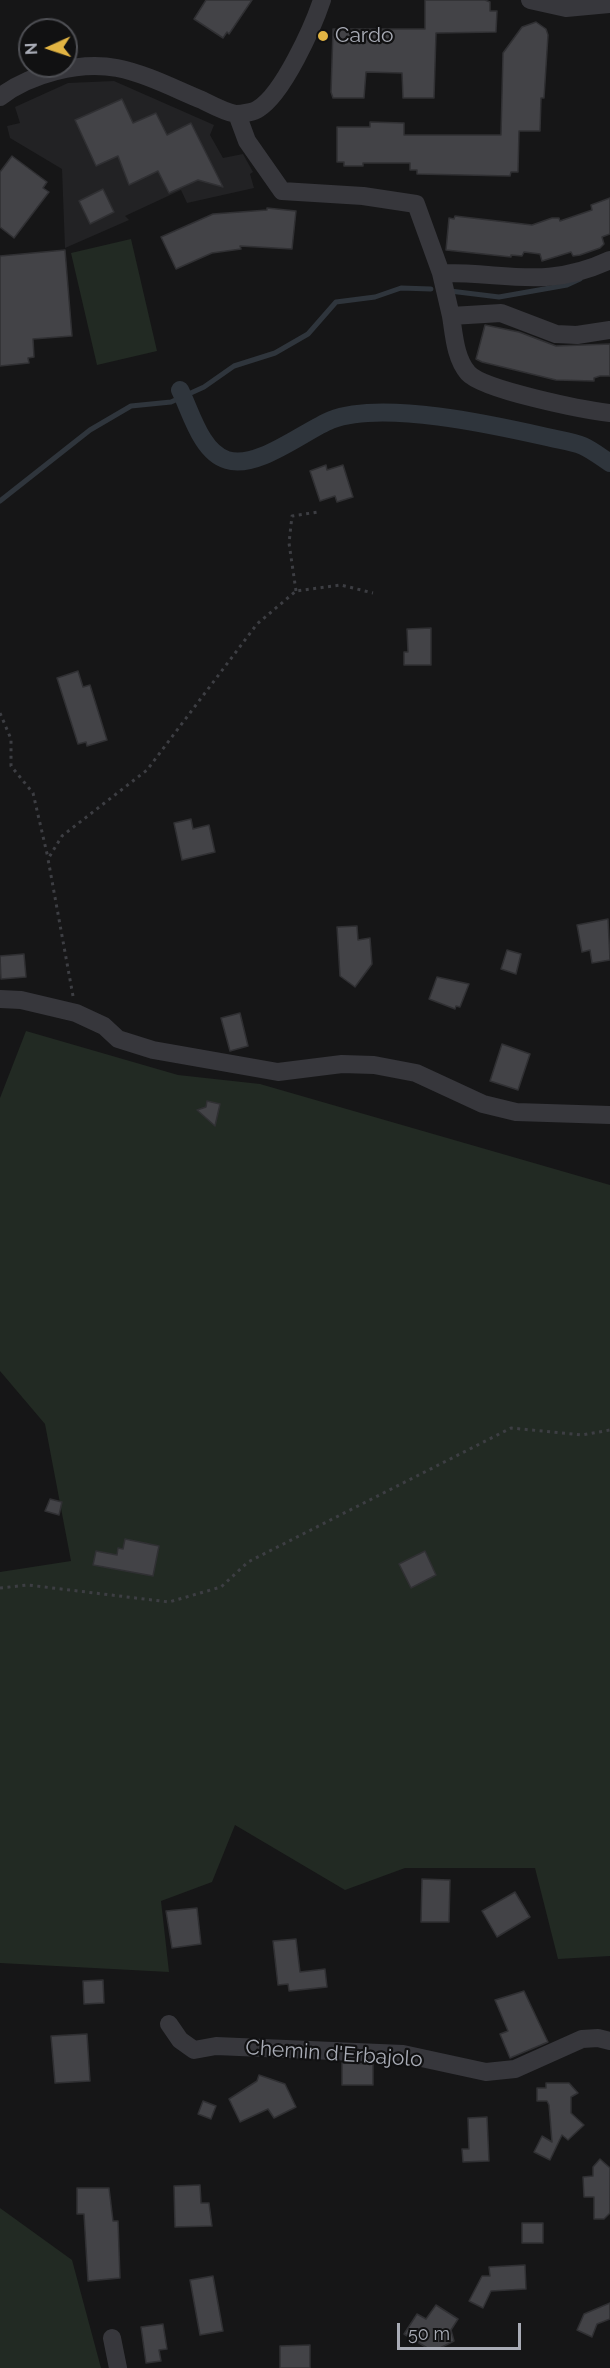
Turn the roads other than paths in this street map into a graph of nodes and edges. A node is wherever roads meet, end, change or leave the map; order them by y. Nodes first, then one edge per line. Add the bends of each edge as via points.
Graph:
1 (322, 0) edge
2 (530, 0) edge
3 (610, 4) edge
4 (0, 97) edge
5 (237, 114) junction
6 (610, 260) edge
7 (441, 273) junction
8 (450, 315) junction
9 (610, 330) edge
10 (610, 413) edge
11 (0, 999) edge
12 (610, 1115) edge
13 (169, 2024) dead end
14 (610, 2041) edge
15 (112, 2338) dead end
16 (118, 2368) edge

1 - 5 street via 312,28 271,96 258,109
2 - 3 street via 567,8
4 - 5 street via 48,74 80,67 115,68 143,75
5 - 7 street via 247,141 282,191 416,204
6 - 7 street via 586,272 546,279
7 - 8 street
8 - 9 street via 501,313 556,334
8 - 10 street via 460,361 470,375 506,390
11 - 12 street via 76,1013 104,1026 118,1039 153,1050 278,1072 342,1064 374,1065 416,1073 483,1104 516,1112
13 - 14 street, Chemin d'Erbajolo via 180,2040 194,2050 216,2046 403,2054 486,2072 515,2070 582,2039
15 - 16 street

